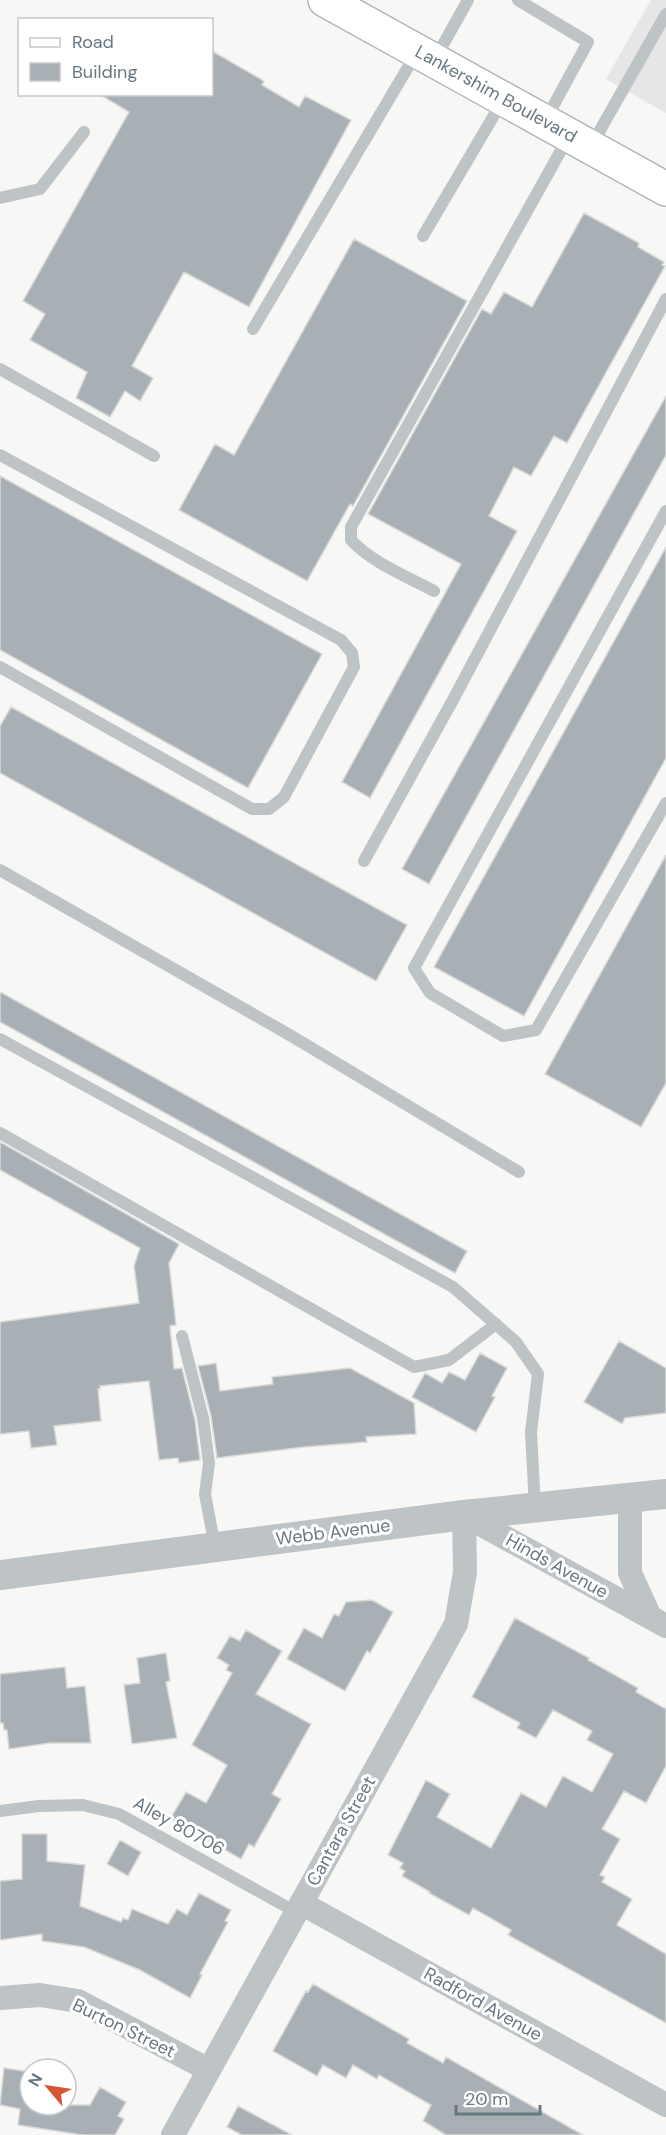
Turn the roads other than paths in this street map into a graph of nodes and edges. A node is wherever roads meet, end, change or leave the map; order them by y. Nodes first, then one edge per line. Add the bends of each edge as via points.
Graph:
1 (326, 0) edge
2 (468, 0) edge
3 (518, 0) edge
4 (666, 14) edge
5 (426, 56) junction
6 (503, 99) junction
7 (84, 132) dead end
8 (568, 134) junction
9 (666, 189) edge
10 (0, 198) edge
11 (423, 236) dead end
12 (666, 299) edge
13 (253, 329) dead end
14 (0, 369) edge
15 (0, 455) edge
16 (154, 456) dead end
17 (666, 512) edge
18 (434, 591) dead end
19 (0, 667) edge
20 (666, 803) edge
21 (364, 861) dead end
22 (0, 870) edge
23 (0, 1039) edge
24 (0, 1133) edge
25 (519, 1172) dead end
26 (496, 1324) junction
27 (182, 1336) dead end
28 (666, 1494) edge
29 (630, 1498) junction
30 (535, 1508) junction
31 (464, 1515) junction
32 (215, 1547) junction
33 (0, 1575) edge
34 (658, 1621) edge
35 (0, 1811) edge
36 (299, 1907) junction
37 (0, 1998) edge
38 (209, 2070) junction
39 (666, 2105) edge
40 (173, 2135) edge

1 - 5 main road, Lankershim Boulevard
2 - 5 lane
3 - 8 lane via 588,42
4 - 8 lane
5 - 6 main road, Lankershim Boulevard
5 - 13 lane
6 - 8 main road, Lankershim Boulevard
6 - 11 lane
7 - 10 lane via 40,189
8 - 9 main road, Lankershim Boulevard
8 - 18 lane via 351,527 351,540 357,546
12 - 21 lane
14 - 16 lane
15 - 19 lane via 341,640 352,653 354,667 284,797 269,809 252,809
17 - 20 lane via 414,968 430,993 503,1036 536,1030
22 - 25 lane via 288,1034
23 - 26 lane via 453,1287
24 - 26 lane via 414,1366 449,1360
26 - 30 lane via 516,1342 538,1374 531,1432
27 - 32 lane via 203,1418 209,1463 205,1494
28 - 29 street, Webb Avenue
29 - 30 street, Webb Avenue
29 - 34 street, Hinds Avenue via 630,1573
30 - 31 street, Webb Avenue
31 - 32 street, Webb Avenue
31 - 34 street, Hinds Avenue
31 - 36 street, Cantara Street via 465,1572 456,1624
32 - 33 street, Webb Avenue
35 - 36 lane, Alley 80706 via 83,1805 119,1814
36 - 38 street, Cantara Street
36 - 39 street, Radford Avenue
37 - 38 street, Burton Street via 40,1995 78,2001
38 - 40 street, Cantara Street

